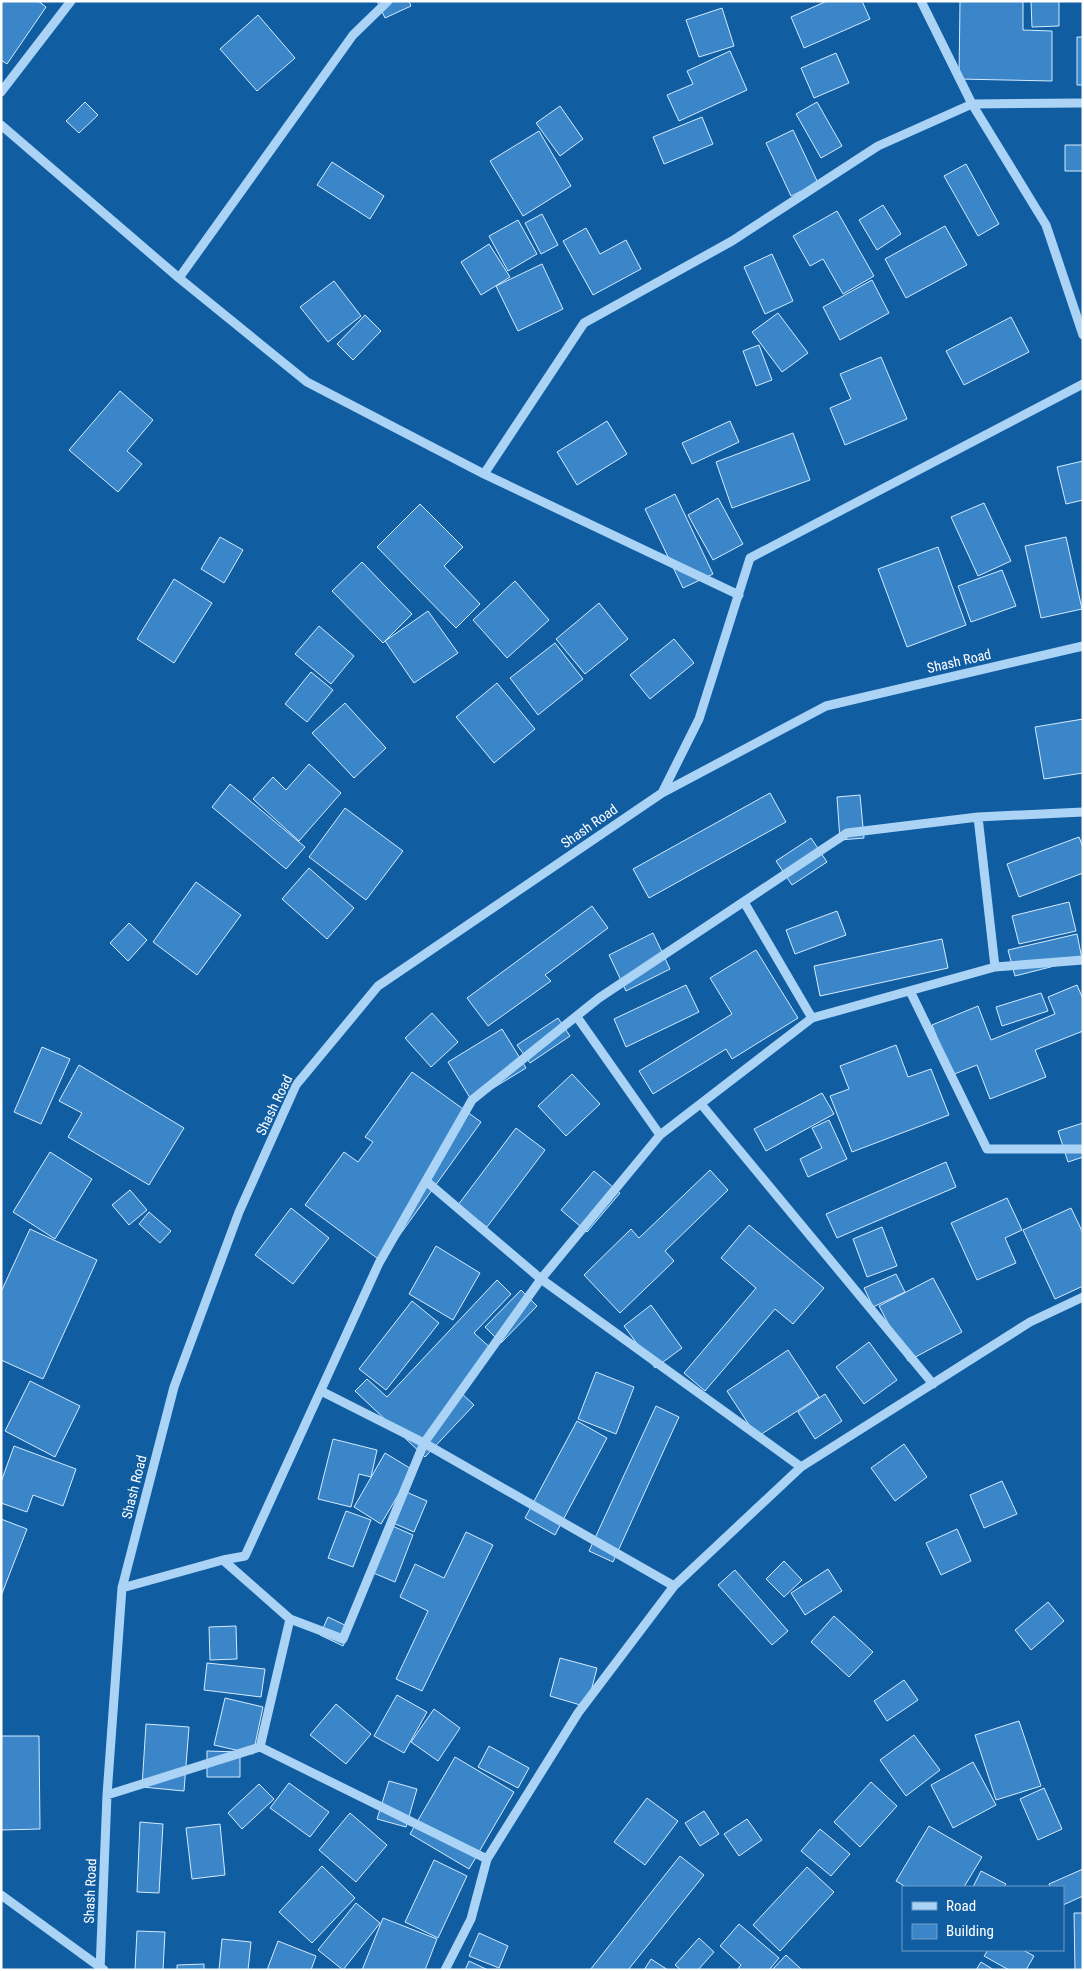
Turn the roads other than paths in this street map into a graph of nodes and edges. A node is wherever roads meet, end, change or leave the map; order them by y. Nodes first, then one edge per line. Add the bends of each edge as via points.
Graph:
1 (71, 1) edge
2 (388, 1) edge
3 (921, 1) edge
4 (1, 92) edge
5 (972, 104) junction
6 (1083, 104) edge
7 (1, 125) edge
8 (179, 278) junction
9 (1083, 335) edge
10 (1083, 384) edge
11 (484, 474) junction
12 (739, 595) junction
13 (1083, 646) edge
14 (662, 793) junction
15 (1083, 812) edge
16 (978, 817) junction
17 (744, 902) junction
18 (1083, 960) edge
19 (995, 967) junction
20 (910, 990) junction
21 (576, 1017) junction
22 (812, 1018) junction
23 (701, 1104) junction
24 (660, 1135) junction
25 (1083, 1148) edge
26 (426, 1181) junction
27 (541, 1279) junction
28 (1083, 1297) edge
29 (933, 1384) junction
30 (321, 1391) junction
31 (424, 1443) junction
32 (801, 1467) junction
33 (223, 1560) junction
34 (674, 1586) junction
35 (122, 1588) junction
36 (290, 1619) junction
37 (260, 1747) junction
38 (107, 1796) junction
39 (487, 1859) junction
40 (1, 1895) edge
41 (102, 1969) edge
42 (445, 1970) edge

1 - 4 street
2 - 8 street via 353,35
3 - 5 street
5 - 6 street
5 - 9 street via 1046,225
5 - 11 street via 878,146 732,241 584,323
7 - 8 street
8 - 11 street via 307,382
10 - 12 street via 750,558
11 - 12 street
12 - 14 street via 699,719
13 - 14 street, Shash Road via 826,706
14 - 35 street, Shash Road via 378,986 296,1085 239,1212 174,1387
15 - 16 street
16 - 17 street via 847,834
16 - 19 street
17 - 21 street via 599,998
17 - 22 street
18 - 19 street
19 - 20 street
20 - 22 street
20 - 25 street via 987,1149
21 - 24 street
21 - 26 street via 472,1100
22 - 23 street
23 - 24 street
23 - 29 street
24 - 27 street
26 - 27 street
26 - 30 street via 379,1263
27 - 31 street
27 - 32 street
28 - 29 street via 1030,1322
29 - 32 street
30 - 31 street
30 - 33 street via 246,1556
31 - 34 street
31 - 36 street via 343,1639
32 - 34 street
33 - 35 street
33 - 36 street
34 - 39 street via 578,1713
35 - 38 street, Shash Road
36 - 37 street
37 - 38 street
37 - 39 street
38 - 41 street, Shash Road
39 - 42 street via 471,1919
40 - 41 street

